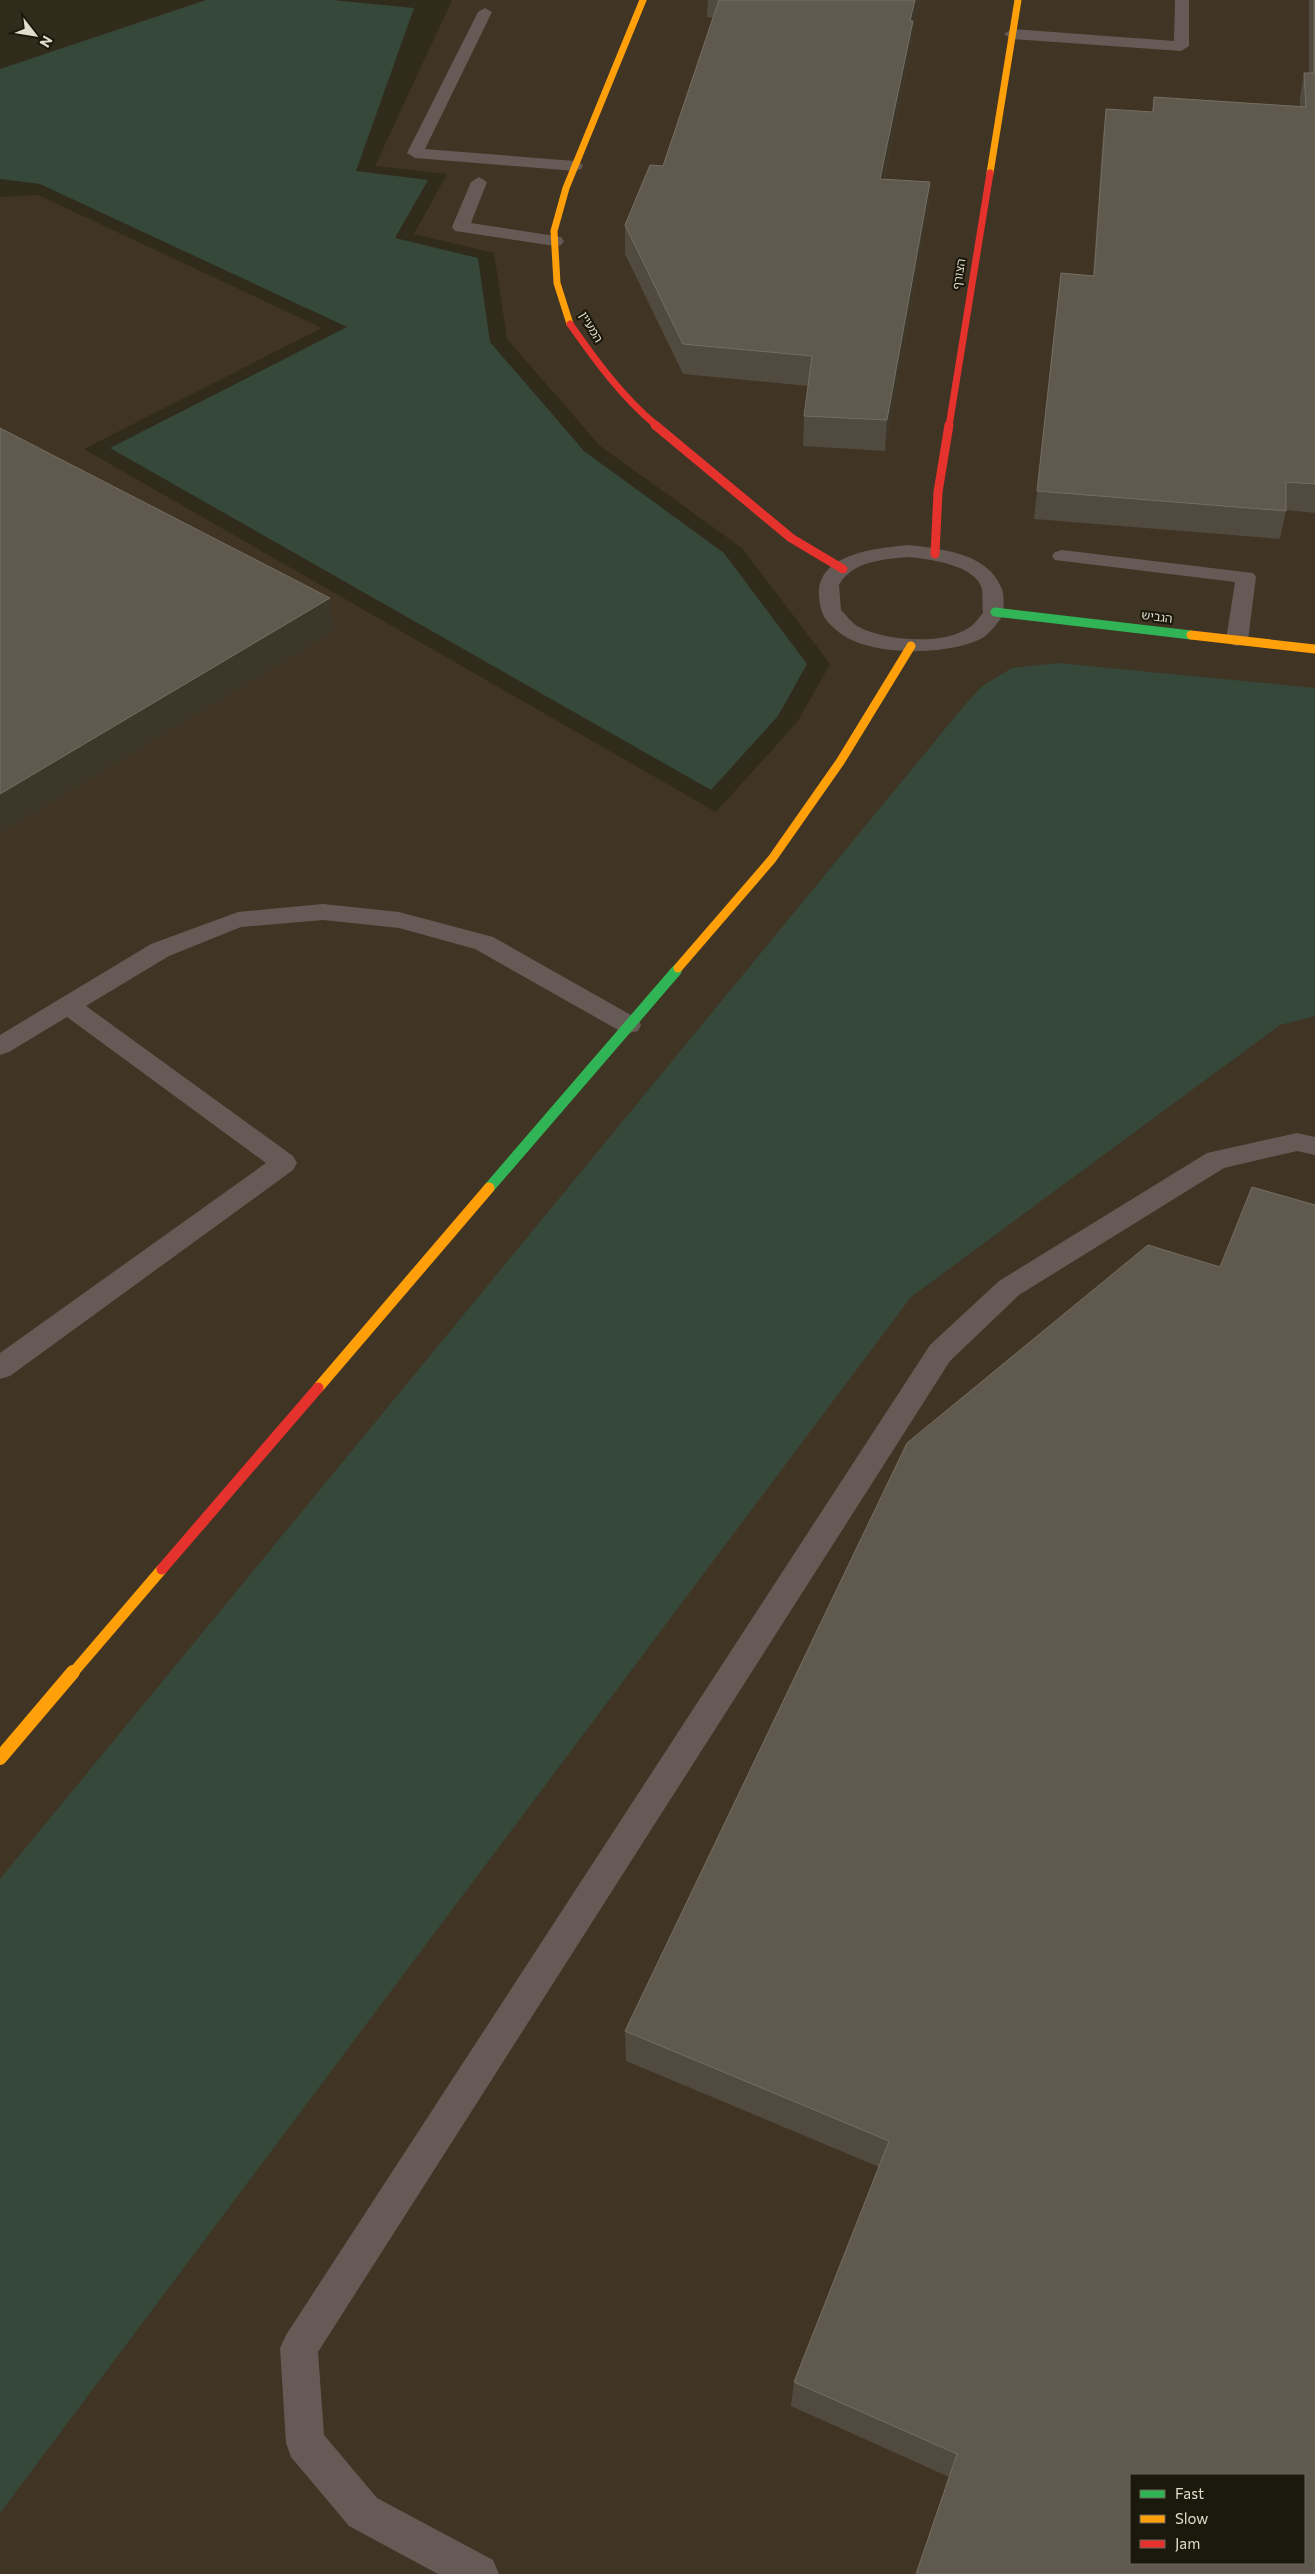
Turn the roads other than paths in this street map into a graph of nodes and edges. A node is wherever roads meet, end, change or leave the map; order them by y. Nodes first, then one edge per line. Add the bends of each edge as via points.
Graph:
1 (643, 0) edge
2 (1018, 0) edge
3 (1182, 0) edge
4 (485, 12) dead end
5 (1012, 34) junction
6 (575, 166) junction
7 (479, 182) dead end
8 (555, 241) junction
9 (935, 554) junction
10 (1062, 556) dead end
11 (843, 568) junction
12 (995, 612) junction
13 (1238, 640) junction
14 (911, 646) junction
15 (1315, 649) edge
16 (68, 1005) junction
17 (629, 1025) junction
18 (0, 1046) edge
19 (1315, 1146) edge
20 (0, 1368) edge
21 (0, 1758) edge
22 (479, 2574) edge

1 - 6 street, המעיין
2 - 5 street, הצורף
3 - 5 street via 1181,46
4 - 6 street via 414,153
5 - 9 street, הצורף via 938,492
6 - 8 street, המעיין via 554,230
7 - 8 street via 461,227
8 - 11 street, המעיין via 557,283 570,326 638,411 792,538
9 - 11 street via 884,553
9 - 12 street via 958,560 977,571 990,584 996,598
10 - 13 street via 1246,578
11 - 14 street via 830,581 826,595 830,610 842,624 884,643
12 - 13 street, הגביש
12 - 14 street via 984,627 965,638 940,645
13 - 15 street, הגביש
14 - 17 street via 840,762 772,859
16 - 17 street via 160,950 238,920 323,912 399,920 484,943
16 - 18 street
16 - 20 street via 284,1163
17 - 21 street
19 - 22 street via 1298,1142 1216,1160 1009,1288 940,1353 299,2348 305,2442 363,2512

